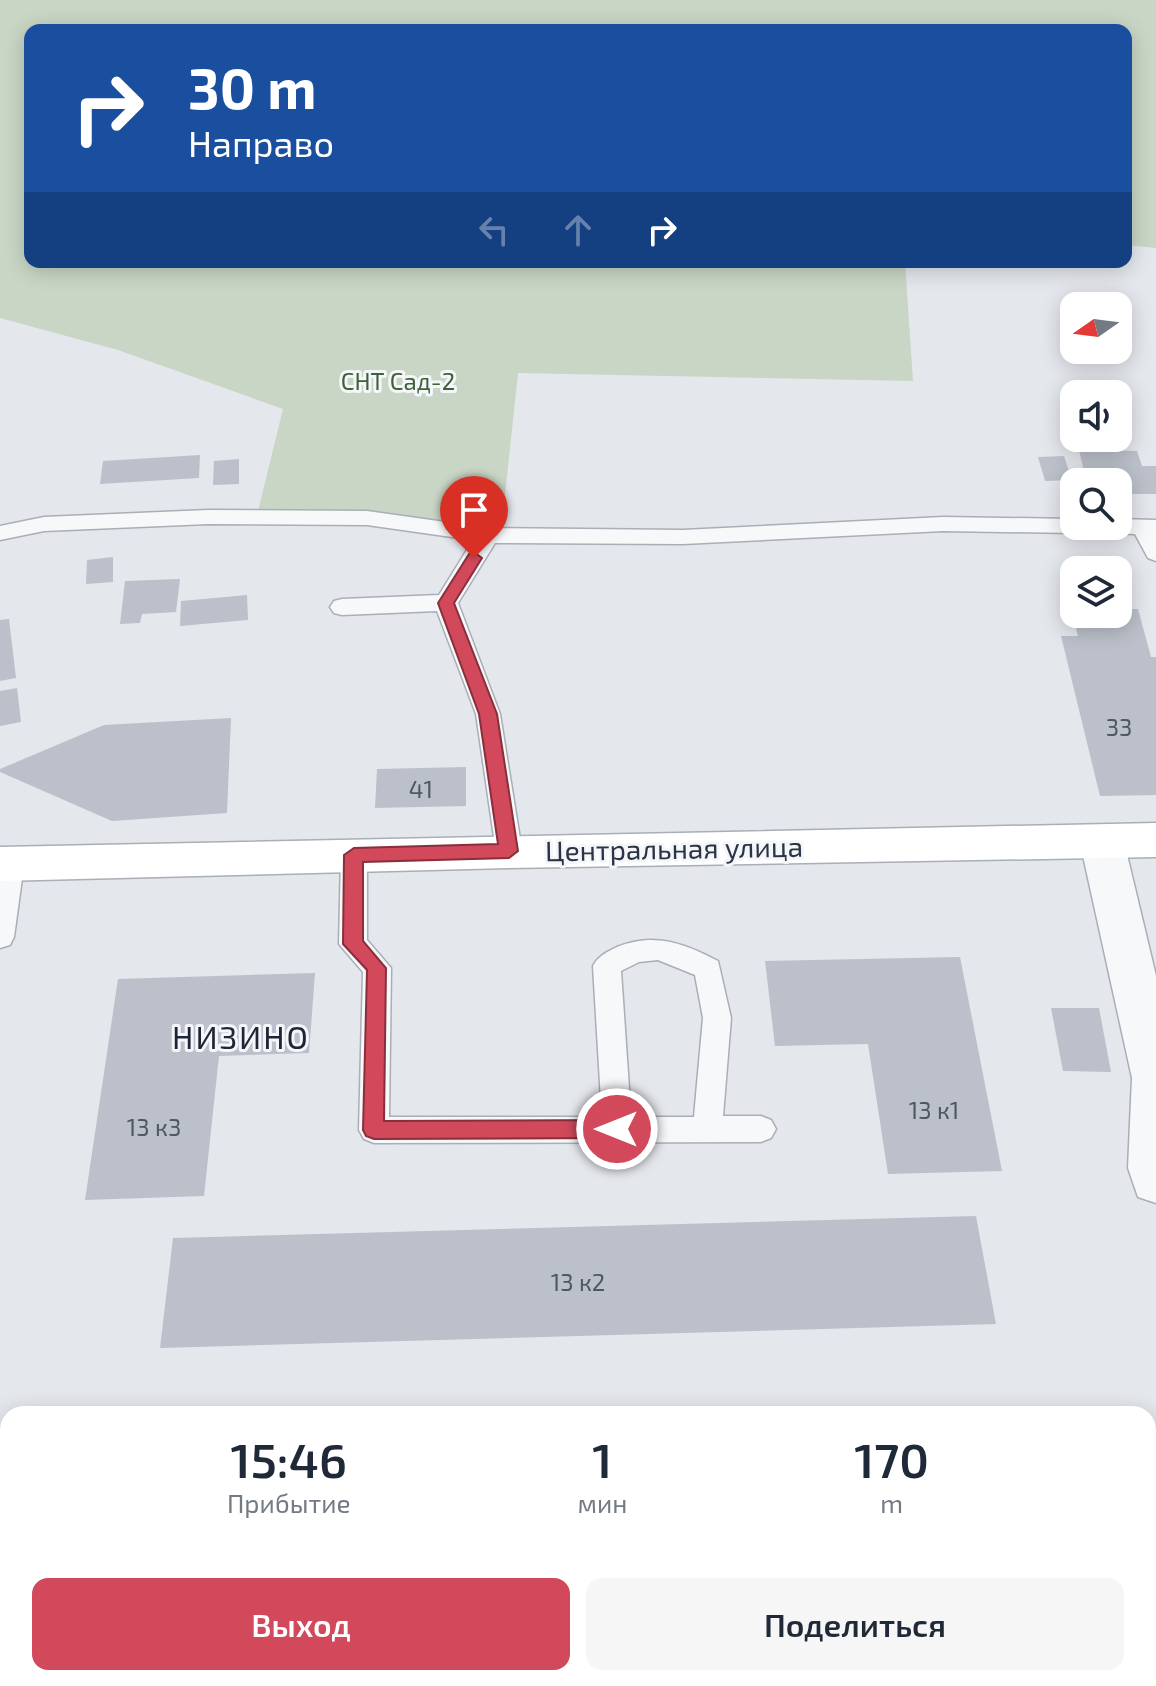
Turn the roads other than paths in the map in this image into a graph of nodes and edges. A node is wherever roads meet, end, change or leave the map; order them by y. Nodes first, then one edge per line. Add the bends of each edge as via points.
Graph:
1 (1060, 526) edge
2 (1149, 527) edge
3 (0, 533) edge
4 (488, 535) junction
5 (1156, 553) edge
6 (446, 603) junction
7 (342, 607) dead end
8 (1156, 840) edge
9 (1102, 842) junction
10 (509, 851) junction
11 (354, 855) junction
12 (6, 864) edge
13 (0, 937) edge
14 (1156, 1078) edge
15 (617, 1129) junction
16 (707, 1129) junction
17 (761, 1129) dead end
18 (1156, 1181) edge

1 - 4 lane via 943,524 683,537
2 - 5 lane
3 - 4 lane via 44,524 208,517 367,518
4 - 6 lane
6 - 7 lane
6 - 10 lane via 488,714
8 - 9 street, Центральная улица
9 - 10 street, Центральная улица
9 - 14 street
10 - 11 street, Центральная улица
11 - 12 street, Центральная улица
11 - 15 lane via 353,944 377,968 374,1130
12 - 13 lane
14 - 18 street
15 - 16 lane
15 - 16 lane via 607,966 627,952 648,947 678,953 708,969 717,1018
16 - 17 lane

